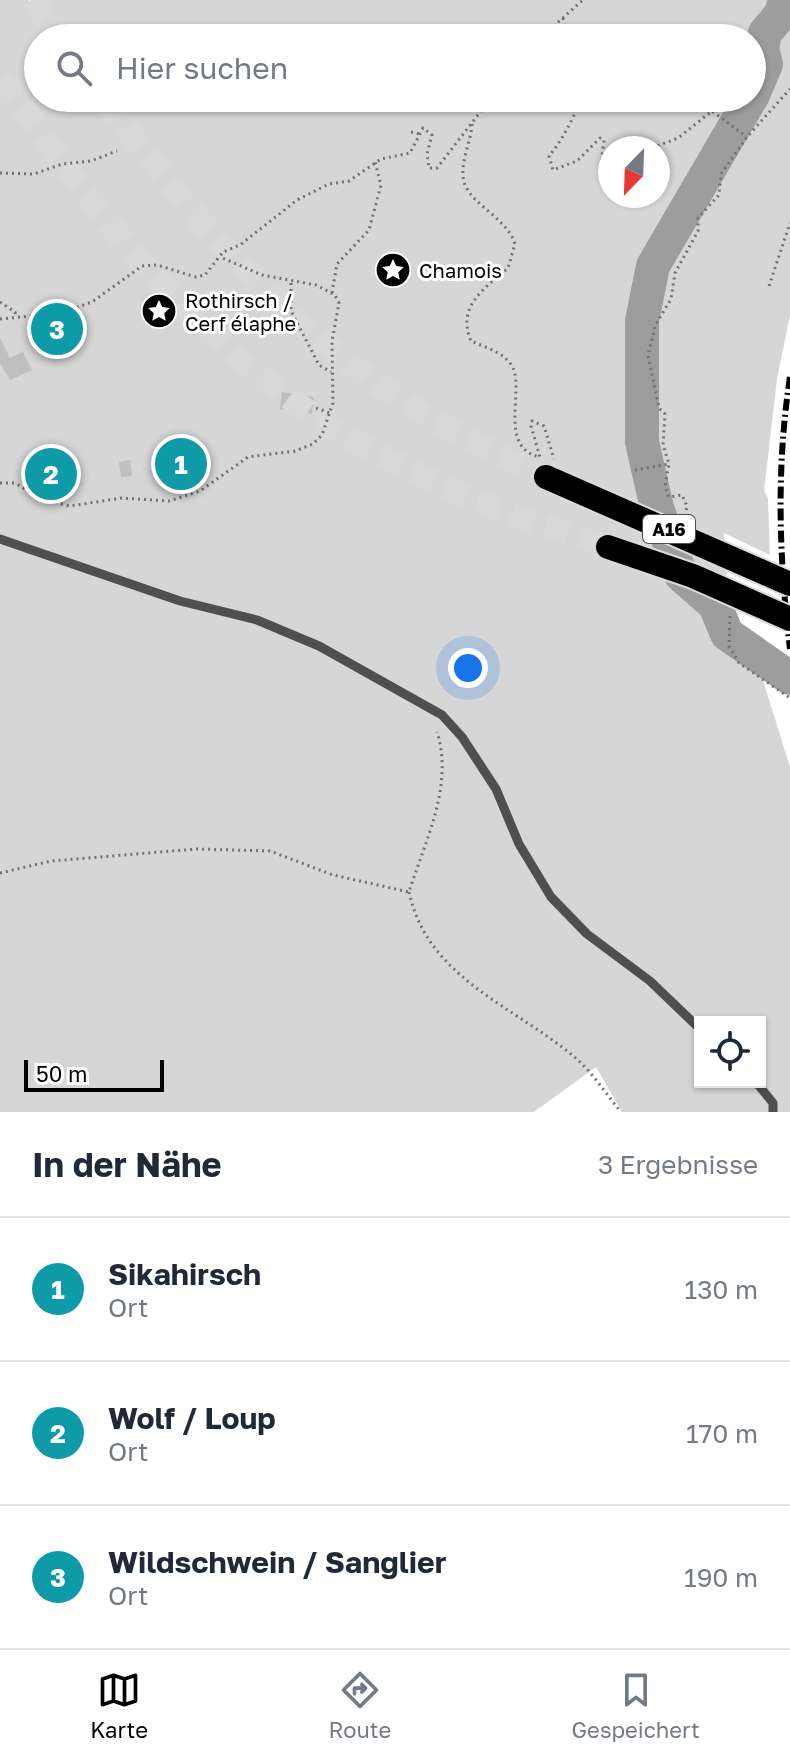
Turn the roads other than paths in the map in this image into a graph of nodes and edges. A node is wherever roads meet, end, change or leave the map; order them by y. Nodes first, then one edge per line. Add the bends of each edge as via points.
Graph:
1 (550, 470) tunnel mouth
2 (0, 539) edge
3 (608, 547) tunnel mouth
4 (790, 584) edge
5 (790, 619) edge
6 (694, 1023) edge
7 (761, 1088) edge
8 (773, 1112) edge

1 - 4 highway, A16, bridge
2 - 6 lane via 180,601 257,620 319,646 432,709 462,737 496,789 519,844 551,897
3 - 5 highway, A16, bridge via 693,576
7 - 8 lane via 773,1103

